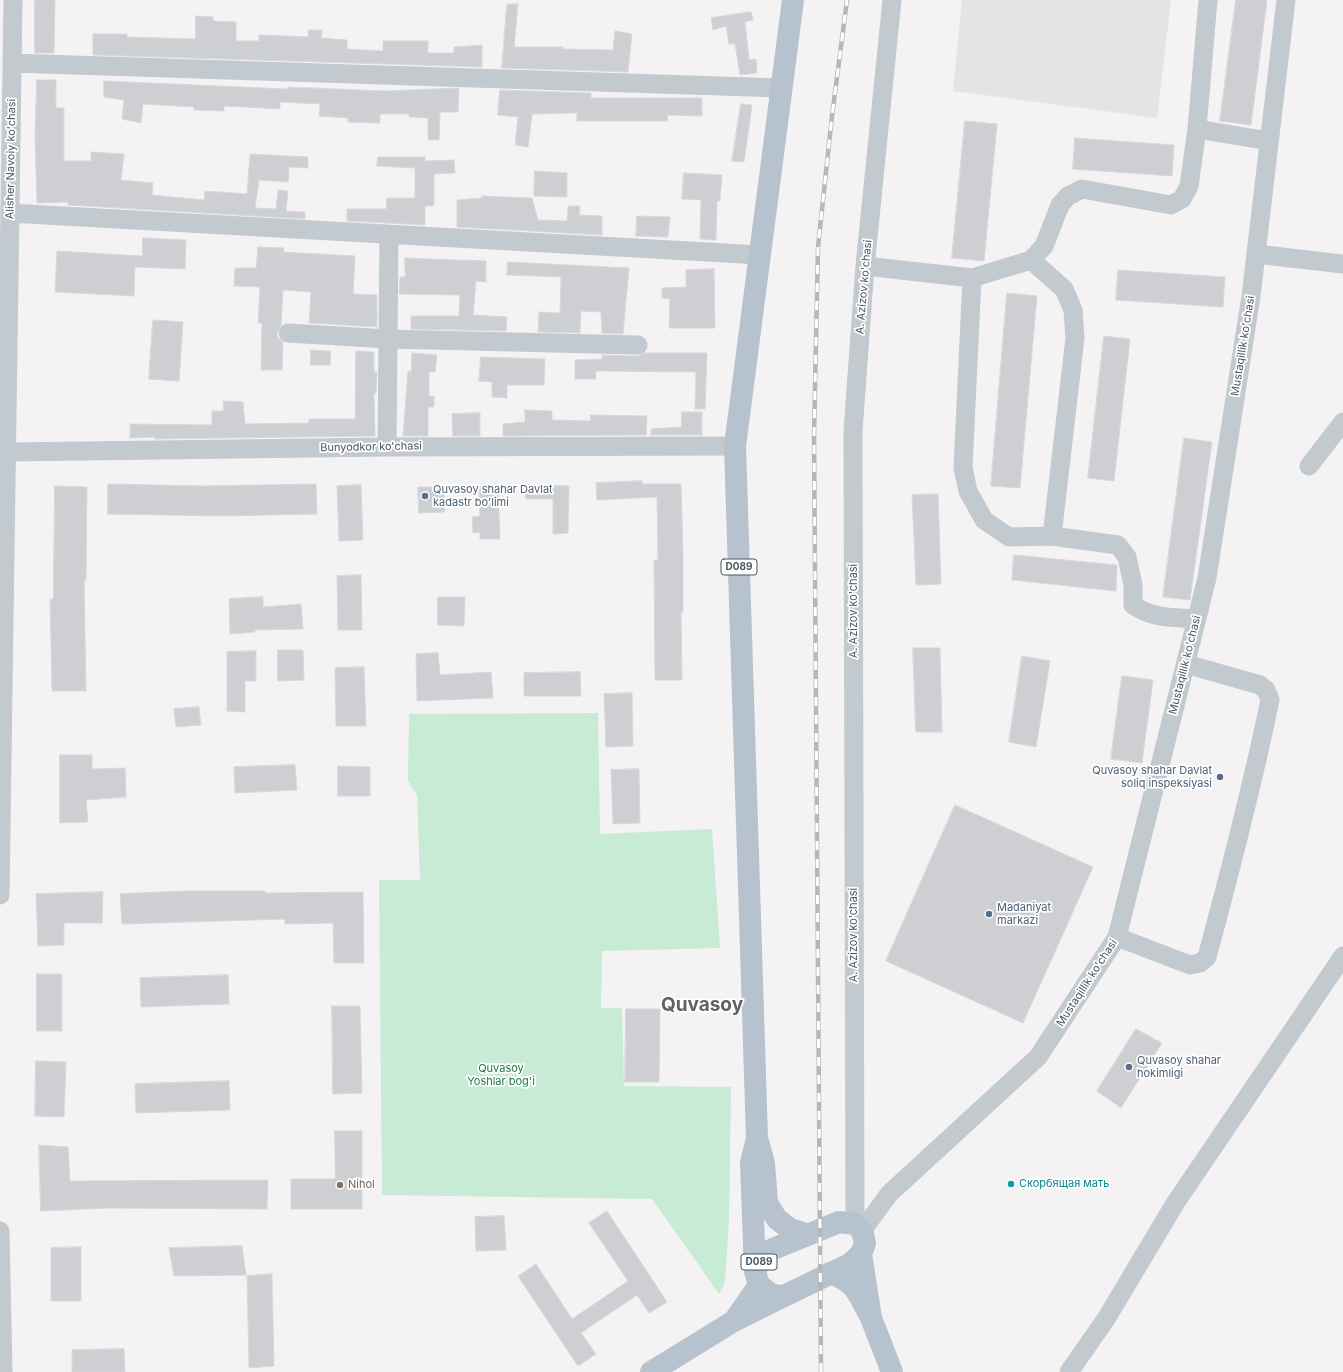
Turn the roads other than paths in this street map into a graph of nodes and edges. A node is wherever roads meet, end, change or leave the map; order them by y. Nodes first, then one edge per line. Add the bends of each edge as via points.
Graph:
1 (13, 0) edge
2 (794, 0) edge
3 (892, 0) edge
4 (1208, 0) edge
5 (1286, 0) edge
6 (12, 63) junction
7 (782, 88) junction
8 (1197, 129) junction
9 (1269, 140) junction
10 (10, 213) junction
11 (389, 234) junction
12 (1256, 254) junction
13 (760, 255) junction
14 (1031, 260) junction
15 (1343, 264) edge
16 (865, 266) junction
17 (972, 278) junction
18 (288, 333) dead end
19 (388, 339) junction
20 (638, 345) dead end
21 (1343, 422) edge
22 (735, 446) junction
23 (387, 447) junction
24 (7, 452) junction
25 (1309, 466) dead end
26 (1052, 536) junction
27 (1197, 619) junction
28 (1186, 664) junction
29 (0, 829) edge
30 (0, 895) edge
31 (1117, 937) junction
32 (1343, 956) edge
33 (757, 1138) junction
34 (858, 1227) junction
35 (0, 1232) edge
36 (806, 1234) junction
37 (861, 1254) junction
38 (830, 1272) junction
39 (757, 1278) junction
40 (784, 1296) junction
41 (871, 1318) junction
42 (734, 1321) junction
43 (3, 1372) edge
44 (651, 1372) edge
45 (892, 1372) edge
46 (1069, 1372) edge

1 - 6 street, Alisher Navoiy ko'chasi
2 - 7 main road, D089
3 - 16 street, A. Azizov ko'chasi
4 - 8 street
5 - 9 street, Mustaqillik ko'chasi
6 - 7 street
6 - 10 street, Alisher Navoiy ko'chasi
7 - 13 main road, D089
8 - 9 street
8 - 14 street via 1189,186 1182,199 1171,205 1082,189 1068,196 1060,205 1044,246
9 - 12 street, Mustaqillik ko'chasi
10 - 11 street
10 - 24 street, Alisher Navoiy ko'chasi
11 - 13 street
11 - 19 street
12 - 15 street
12 - 27 street, Mustaqillik ko'chasi via 1207,578
13 - 22 main road, D089
14 - 17 street
14 - 26 street via 1064,289 1073,310 1075,338
16 - 17 street
16 - 34 street, A. Azizov ko'chasi via 853,431
17 - 26 street via 963,468 968,492 984,520 1009,537
18 - 19 street
19 - 20 street
19 - 23 street
21 - 25 street
22 - 23 street, Bunyodkor ko'chasi
22 - 33 main road, D089
23 - 24 street, Bunyodkor ko'chasi
24 - 29 street, Alisher Navoiy ko'chasi
26 - 27 street via 1118,545 1128,556 1133,585 1133,605 1154,616
27 - 28 street, Mustaqillik ko'chasi
28 - 31 street, Mustaqillik ko'chasi
28 - 31 street via 1260,685 1266,690 1270,700 1236,854 1207,958 1200,963 1190,965
29 - 30 street, Alisher Navoiy ko'chasi
31 - 34 street, Mustaqillik ko'chasi via 1038,1058 889,1194
32 - 46 street via 1176,1202 1106,1319
33 - 36 main road, D089 via 764,1163 767,1203 777,1219 790,1229
33 - 39 main road, D089 via 751,1163
34 - 36 main road, D089 via 839,1222
34 - 37 main road via 865,1243
35 - 43 street
36 - 39 main road, D089 via 762,1255
37 - 38 main road via 850,1264
37 - 41 main road
38 - 40 main road
38 - 41 main road via 845,1278 856,1289
39 - 40 main road, D089 via 772,1295
39 - 42 main road
40 - 42 main road
41 - 45 main road
42 - 44 main road

